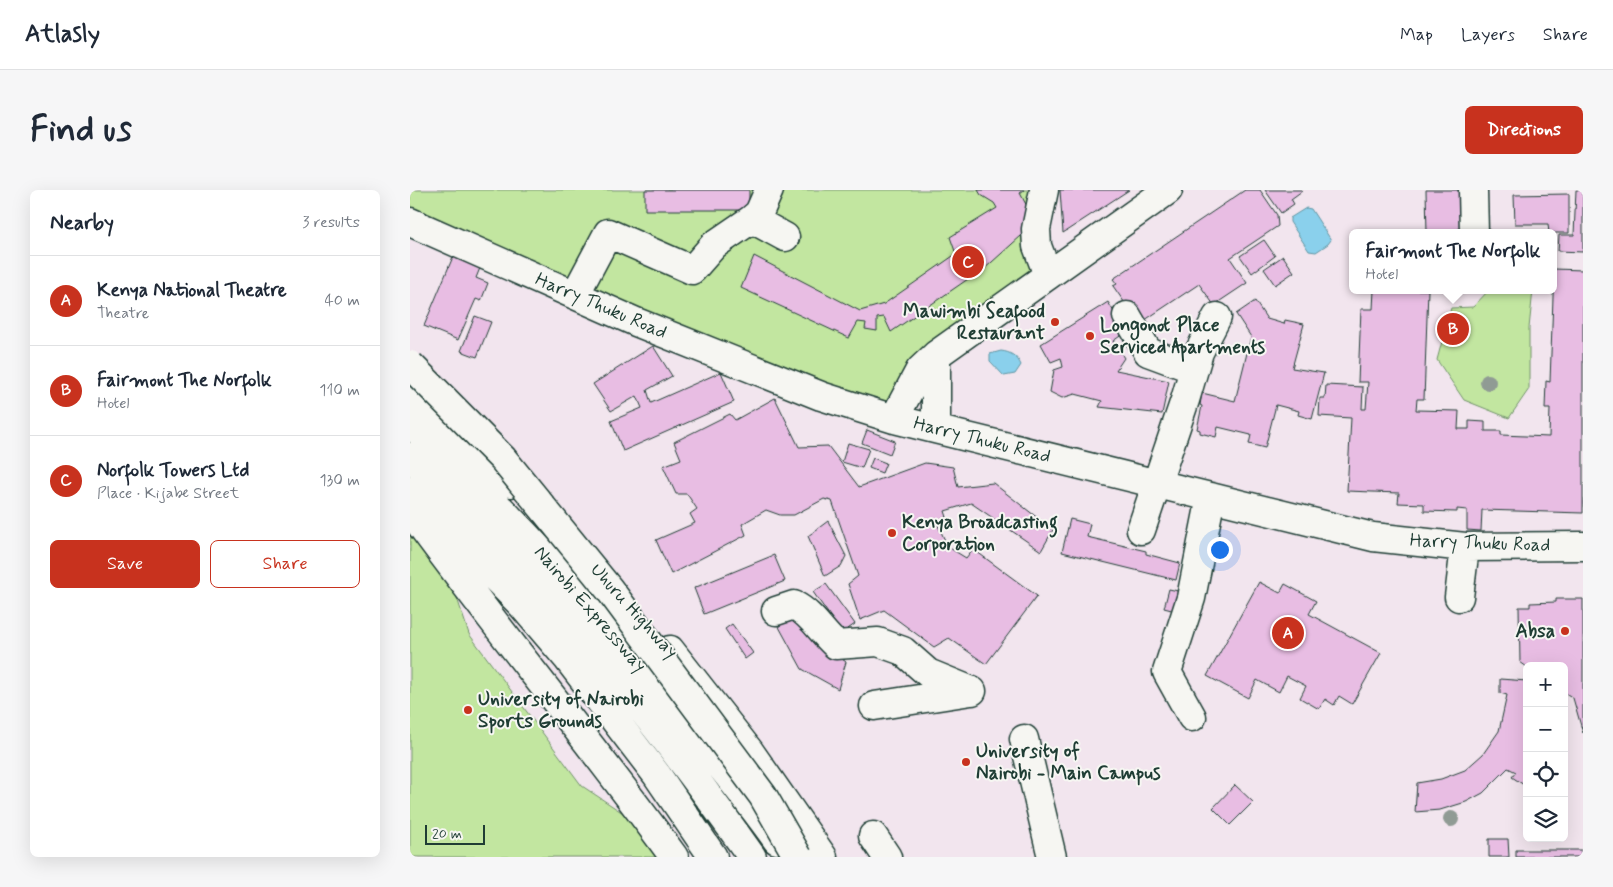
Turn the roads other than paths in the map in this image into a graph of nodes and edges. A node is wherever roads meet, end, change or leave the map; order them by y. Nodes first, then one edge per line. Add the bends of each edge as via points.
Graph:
1 (769, 190) edge
2 (1044, 190) edge
3 (1168, 190) edge
4 (1473, 190) edge
5 (752, 219) junction
6 (410, 222) edge
7 (1474, 229) edge
8 (785, 237) dead end
9 (1048, 275) junction
10 (576, 295) junction
11 (1127, 316) dead end
12 (1216, 317) dead end
13 (936, 355) junction
14 (410, 365) edge
15 (1194, 369) junction
16 (410, 396) edge
17 (894, 419) junction
18 (410, 424) edge
19 (936, 429) junction
20 (410, 458) edge
21 (1156, 483) junction
22 (410, 491) edge
23 (1211, 497) junction
24 (410, 510) edge
25 (1141, 530) dead end
26 (1583, 546) edge
27 (1465, 547) junction
28 (1460, 597) dead end
29 (776, 611) dead end
30 (874, 706) dead end
31 (1192, 717) dead end
32 (1024, 739) dead end
33 (674, 857) edge
34 (713, 857) edge
35 (752, 857) edge
36 (789, 857) edge
37 (798, 857) edge
38 (824, 857) edge
39 (1052, 857) edge

1 - 5 main road via 759,213
2 - 9 main road via 1036,229
3 - 9 main road
4 - 7 main road
5 - 8 main road
5 - 10 main road via 714,245 692,270 608,233
6 - 10 main road, Harry Thuku Road
9 - 13 main road
10 - 17 main road, Harry Thuku Road via 821,396
11 - 15 main road via 1148,352
12 - 15 main road
13 - 17 main road via 920,370
13 - 19 main road
14 - 37 main road, bridge via 503,460 609,588 763,796
15 - 21 main road
16 - 38 main road, Uhuru Highway via 518,490 646,619 750,752
17 - 19 main road, Harry Thuku Road
18 - 36 main road, Nairobi Expressway via 453,460 612,630
19 - 21 main road, Harry Thuku Road
20 - 35 main road, Nairobi Expressway via 467,509 582,635 694,774
21 - 23 main road, Harry Thuku Road
21 - 25 main road
22 - 34 main road via 521,604 568,659 657,776
23 - 27 main road, Harry Thuku Road via 1373,537
23 - 31 main road via 1191,598 1167,672
24 - 33 main road
26 - 27 main road, Harry Thuku Road
27 - 28 main road
29 - 30 main road via 794,605 806,611 836,644 878,642 903,650 928,673 972,691
32 - 39 main road

